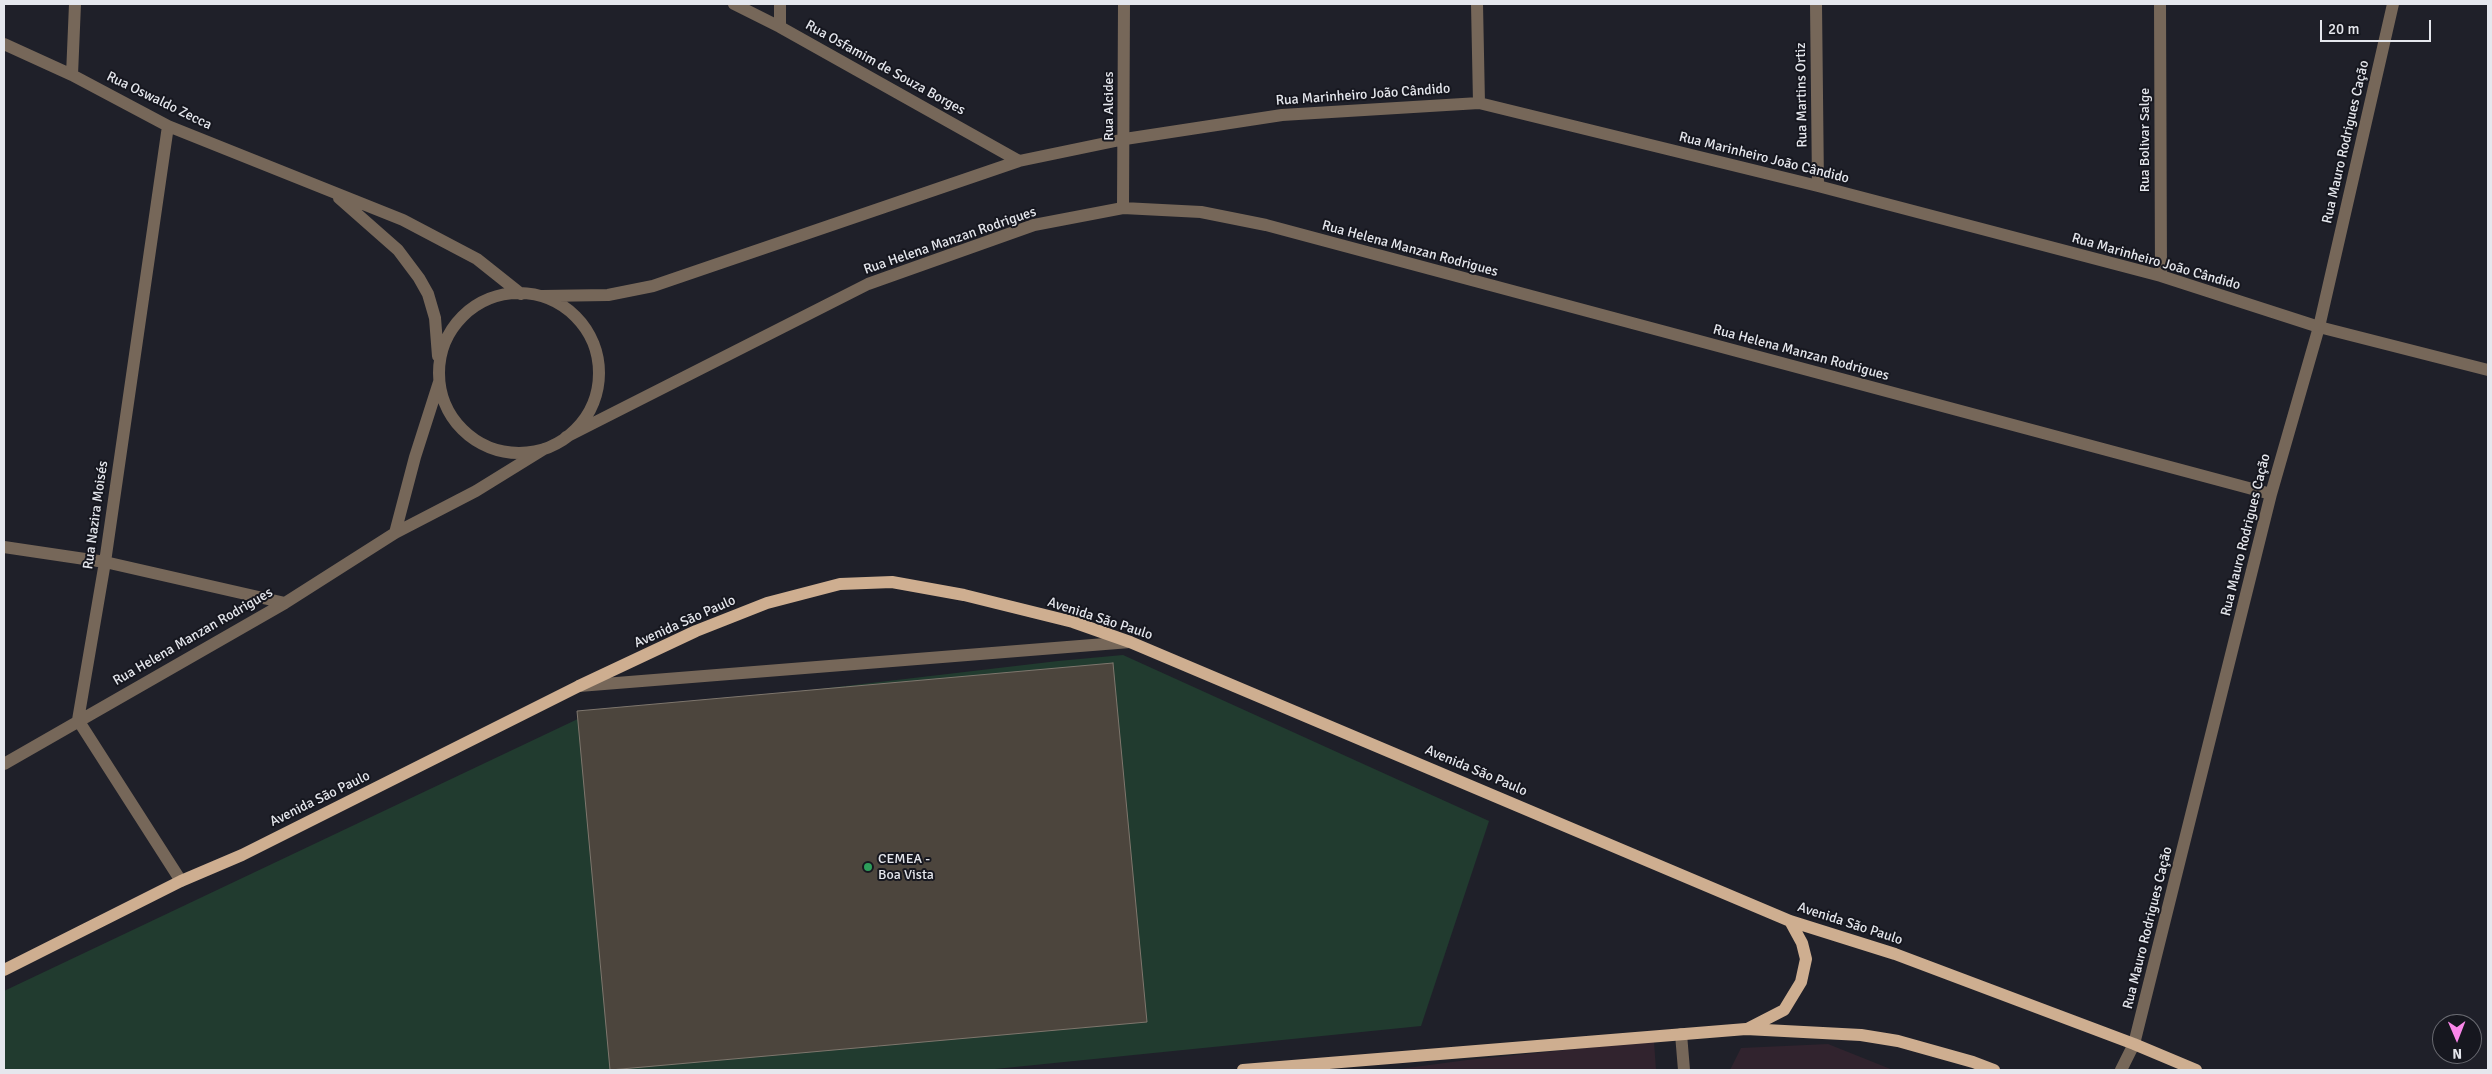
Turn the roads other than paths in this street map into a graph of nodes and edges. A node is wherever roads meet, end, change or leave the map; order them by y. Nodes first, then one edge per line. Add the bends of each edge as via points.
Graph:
1 (75, 4) edge
2 (734, 4) edge
3 (780, 4) edge
4 (1124, 4) edge
5 (1478, 4) edge
6 (1816, 4) edge
7 (2160, 4) edge
8 (2393, 4) edge
9 (780, 27) junction
10 (4, 44) edge
11 (72, 75) junction
12 (1479, 103) junction
13 (168, 126) junction
14 (1125, 139) junction
15 (1020, 161) junction
16 (1818, 186) junction
17 (331, 191) junction
18 (1123, 208) junction
19 (2160, 276) junction
20 (521, 294) junction
21 (542, 296) junction
22 (2319, 326) junction
23 (2488, 370) edge
24 (439, 376) junction
25 (566, 438) junction
26 (544, 449) junction
27 (2271, 494) junction
28 (395, 533) junction
29 (4, 547) edge
30 (105, 562) junction
31 (285, 603) junction
32 (1130, 642) junction
33 (579, 686) junction
34 (78, 720) junction
35 (4, 764) edge
36 (181, 881) junction
37 (1790, 921) junction
38 (4, 970) edge
39 (1746, 1029) junction
40 (1681, 1034) junction
41 (2134, 1044) junction
42 (1243, 1070) edge
43 (1684, 1070) edge
44 (1994, 1070) edge
45 (2121, 1070) edge
46 (2196, 1070) edge

1 - 11 street
2 - 9 street, Rua Osfamim de Souza Borges
3 - 9 street
4 - 14 street, Rua Alcides
5 - 12 street
6 - 16 street, Rua Martins Ortiz
7 - 19 street, Rua Bolivar Salge
8 - 22 street, Rua Mauro Rodrigues Cação
9 - 15 street, Rua Osfamim de Souza Borges
10 - 11 street, Rua Oswaldo Zecca
11 - 13 street, Rua Oswaldo Zecca
12 - 14 street, Rua Marinheiro João Cândido via 1282,115
12 - 16 street, Rua Marinheiro João Cândido
13 - 17 street, Rua Oswaldo Zecca
13 - 30 street, Rua Nazira Moisés
14 - 15 street, Rua Marinheiro João Cândido
14 - 18 street, Rua Alcides
15 - 21 street via 653,286 608,295
16 - 19 street, Rua Marinheiro João Cândido
17 - 20 street, Rua Oswaldo Zecca via 403,220 477,259
17 - 24 street, Rua Oswaldo Zecca via 398,250 419,278 435,318
18 - 25 street, Rua Helena Manzan Rodrigues via 1034,225 868,284
18 - 27 street, Rua Helena Manzan Rodrigues via 1201,212 1266,225
19 - 22 street, Rua Marinheiro João Cândido
20 - 21 street
20 - 24 street via 494,297 472,308 455,325 443,346
21 - 25 street via 564,307 583,324 595,347 600,372 596,397 584,420
22 - 23 street, Rua Marinheiro João Cândido
22 - 27 street, Rua Mauro Rodrigues Cação
24 - 26 street via 442,395 453,418 470,437 493,448 518,453
24 - 28 street
25 - 26 street
26 - 28 street, Rua Helena Manzan Rodrigues via 476,491
27 - 41 street, Rua Mauro Rodrigues Cação
28 - 31 street, Rua Helena Manzan Rodrigues
29 - 30 street
30 - 31 street
30 - 34 street, Rua Nazira Moisés
31 - 34 street, Rua Helena Manzan Rodrigues
32 - 33 street
32 - 33 main road, Avenida São Paulo via 1073,622 964,595 892,582 840,584 767,603 696,631
32 - 37 main road, Avenida São Paulo
33 - 36 main road, Avenida São Paulo via 251,850
34 - 35 street, Rua Helena Manzan Rodrigues
34 - 36 street
36 - 38 main road, Avenida São Paulo
37 - 39 main road via 1802,943 1806,959 1801,982 1784,1010
37 - 41 main road, Avenida São Paulo via 1895,954
39 - 40 main road
39 - 44 main road via 1861,1035 1945,1054
40 - 42 main road
40 - 43 street
41 - 45 street, Rua Mauro Rodrigues Cação
41 - 46 main road, Avenida São Paulo

